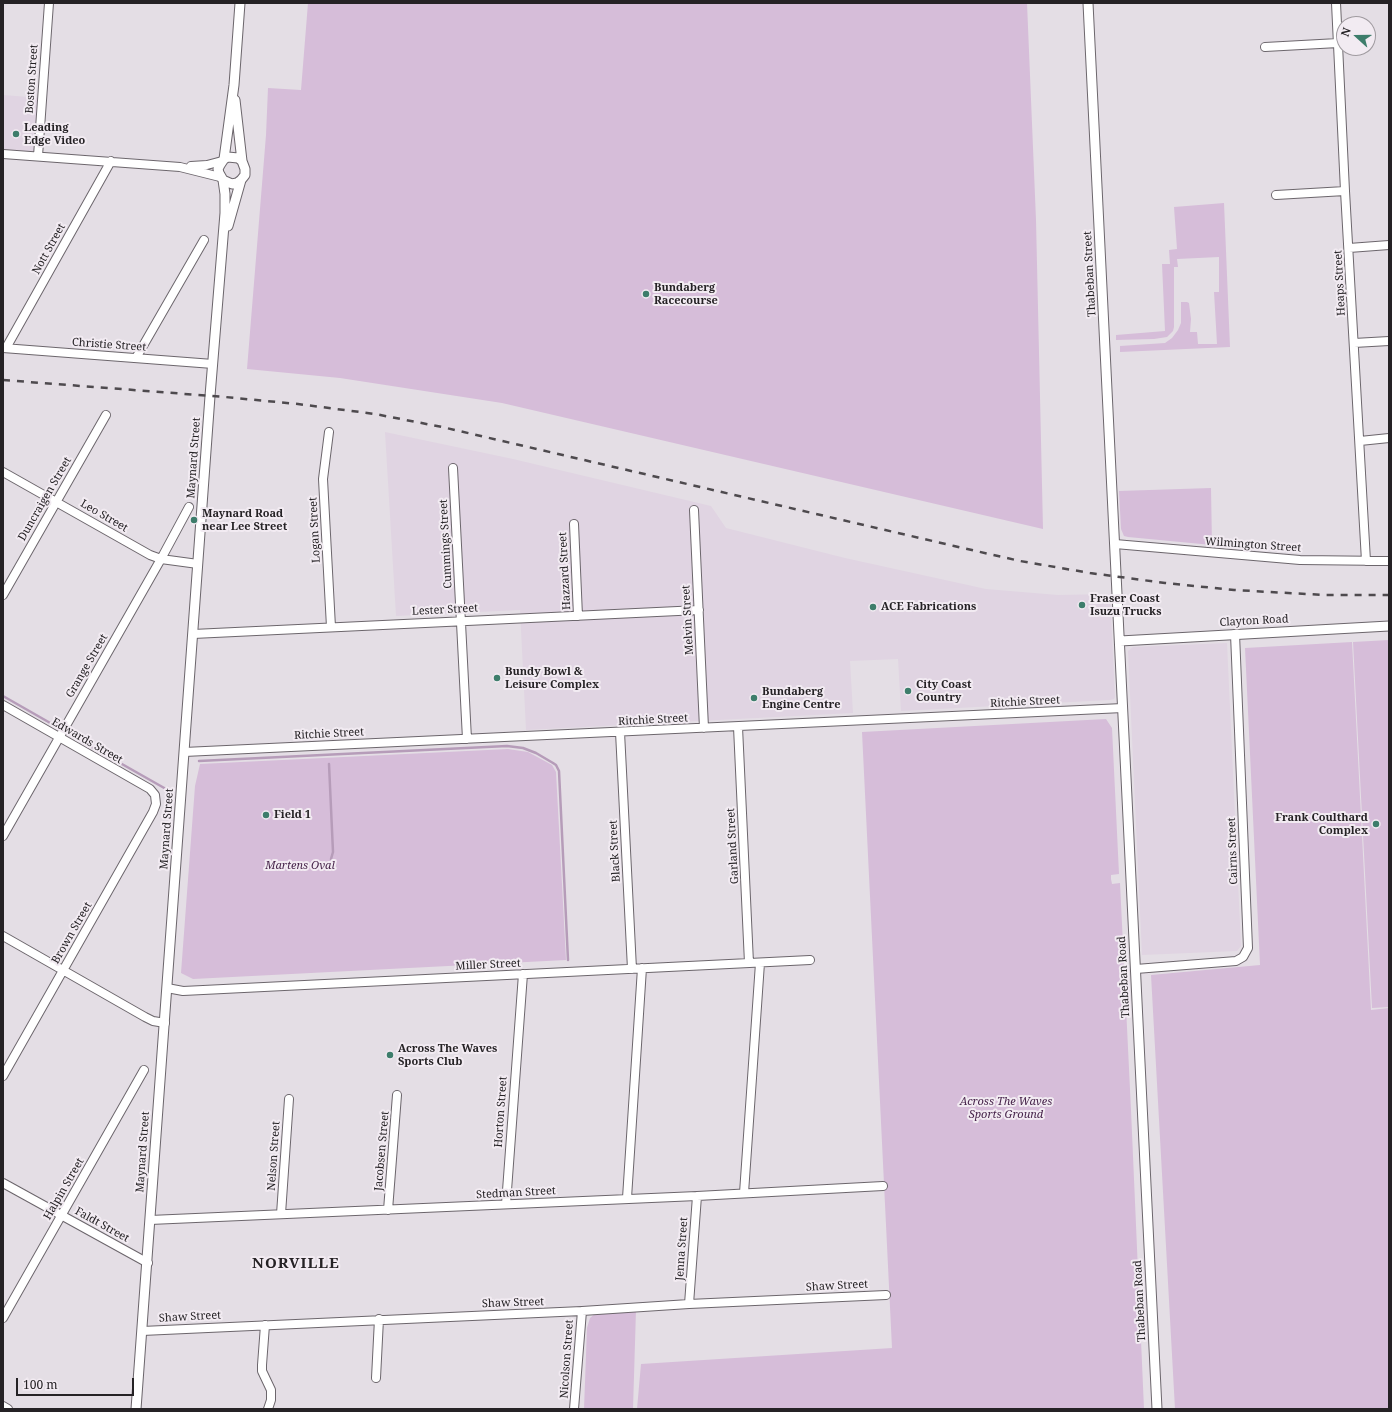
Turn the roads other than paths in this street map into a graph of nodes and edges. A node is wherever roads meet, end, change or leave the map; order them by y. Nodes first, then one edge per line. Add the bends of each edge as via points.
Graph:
1 (49, 3) edge
2 (240, 3) edge
3 (1088, 3) edge
4 (1336, 3) edge
5 (1337, 16) edge
6 (1336, 43) edge
7 (1265, 47) dead end
8 (1339, 56) edge
9 (234, 85) junction
10 (3, 154) edge
11 (38, 156) junction
12 (223, 160) junction
13 (111, 161) junction
14 (242, 161) junction
15 (180, 167) junction
16 (222, 179) junction
17 (241, 180) junction
18 (1345, 191) junction
19 (1276, 195) dead end
20 (204, 240) dead end
21 (1389, 246) edge
22 (1349, 248) junction
23 (222, 250) junction
24 (1389, 341) edge
25 (1354, 343) junction
26 (5, 348) edge
27 (136, 358) junction
28 (213, 364) junction
29 (106, 415) dead end
30 (329, 432) dead end
31 (1389, 438) edge
32 (1360, 441) junction
33 (453, 468) dead end
34 (3, 472) edge
35 (56, 501) junction
36 (189, 507) dead end
37 (694, 510) dead end
38 (574, 524) dead end
39 (1115, 544) junction
40 (161, 559) junction
41 (1366, 561) junction
42 (1389, 561) edge
43 (198, 564) junction
44 (3, 595) edge
45 (699, 610) junction
46 (578, 616) junction
47 (461, 620) junction
48 (1389, 626) edge
49 (331, 627) junction
50 (193, 634) junction
51 (1235, 634) junction
52 (1120, 641) junction
53 (3, 705) edge
54 (1123, 708) junction
55 (738, 727) junction
56 (704, 728) junction
57 (620, 732) junction
58 (59, 737) junction
59 (467, 739) junction
60 (184, 752) junction
61 (156, 800) joint
62 (3, 836) edge
63 (3, 936) edge
64 (810, 960) dead end
65 (749, 963) junction
66 (760, 963) junction
67 (642, 968) junction
68 (632, 969) junction
69 (1136, 969) junction
70 (63, 971) junction
71 (523, 974) junction
72 (168, 988) junction
73 (165, 1023) junction
74 (144, 1070) dead end
75 (3, 1076) edge
76 (398, 1095) dead end
77 (290, 1099) dead end
78 (3, 1182) edge
79 (882, 1186) dead end
80 (744, 1193) junction
81 (697, 1196) junction
82 (626, 1198) junction
83 (506, 1204) junction
84 (388, 1210) junction
85 (281, 1214) junction
86 (62, 1215) junction
87 (150, 1220) junction
88 (148, 1263) junction
89 (886, 1295) dead end
90 (689, 1304) junction
91 (582, 1311) junction
92 (3, 1318) edge
93 (380, 1320) junction
94 (265, 1325) junction
95 (142, 1331) junction
96 (376, 1378) dead end
97 (3, 1406) edge
98 (8, 1409) edge
99 (136, 1409) edge
100 (268, 1409) edge
101 (574, 1409) edge
102 (1157, 1409) edge

1 - 11 street, Boston Street
2 - 9 street
3 - 39 street, Thabeban Street
4 - 5 street, Heaps Street
6 - 7 street
8 - 18 street, Heaps Street
9 - 12 street
9 - 14 street
10 - 11 street
11 - 13 street
12 - 14 street via 234,157
12 - 15 street via 207,165
12 - 16 street via 218,169
13 - 15 street
13 - 26 street, Nott Street
14 - 17 street via 246,172
15 - 16 street
16 - 17 street via 232,184
16 - 23 street, Maynard Street via 226,194
17 - 23 street, Maynard Street
18 - 19 street
18 - 22 street, Heaps Street
20 - 27 street
21 - 22 street
22 - 25 street, Heaps Street
23 - 28 street, Maynard Street
24 - 25 street
25 - 32 street, Heaps Street
26 - 27 street, Christie Street
27 - 28 street, Christie Street
28 - 43 street, Maynard Street
29 - 35 street, Duncraigen Street
30 - 49 street, Logan Street via 323,479
31 - 32 street
32 - 41 street, Heaps Street
33 - 47 street, Cummings Street
34 - 35 street, Leo Street
35 - 40 street, Leo Street
35 - 44 street, Duncraigen Street
36 - 40 street, Grange Street
37 - 45 street, Melvin Street
38 - 46 street, Hazzard Street
39 - 41 street, Wilmington Street via 1300,560
39 - 52 street, Thabeban Road
40 - 43 street, Leo Street
40 - 58 street, Grange Street
41 - 42 street, Wilmington Street
43 - 50 street, Maynard Street
45 - 46 street, Lester Street
45 - 56 street, Melvin Street
46 - 47 street, Lester Street
47 - 49 street, Lester Street
47 - 59 street, Cummings Street
48 - 51 street, Clayton Road
49 - 50 street, Lester Street
50 - 60 street, Maynard Street
51 - 52 street, Clayton Road
51 - 69 street, Cairns Street via 1248,948 1243,957 1236,961
52 - 54 street, Thabeban Road
53 - 58 street, Edwards Street
54 - 55 street, Ritchie Street
54 - 69 street, Thabeban Road
55 - 56 street, Ritchie Street
55 - 65 street, Garland Street
56 - 57 street, Ritchie Street
57 - 59 street, Ritchie Street
57 - 68 street, Black Street
58 - 61 street, Edwards Street via 150,789
58 - 62 street, Grange Street
59 - 60 street, Ritchie Street
60 - 72 street, Maynard Street
61 - 70 street, Brown Street via 153,812
63 - 70 street
64 - 66 street, Miller Street
65 - 66 street, Miller Street
65 - 67 street, Miller Street
66 - 80 street
67 - 68 street, Miller Street
67 - 82 street
68 - 71 street, Miller Street
69 - 102 street, Thabeban Road
70 - 73 street via 145,1017
70 - 75 street, Brown Street
71 - 72 street, Miller Street via 183,991
71 - 83 street, Horton Street
72 - 73 street, Maynard Street
73 - 87 street, Maynard Street
74 - 86 street, Halpin Street
76 - 84 street, Jacobsen Street
77 - 85 street, Nelson Street
78 - 86 street, Faldt Street
79 - 80 street, Stedman Street
80 - 81 street, Stedman Street
81 - 82 street, Stedman Street
81 - 90 street, Jenna Street
82 - 83 street, Stedman Street
83 - 84 street, Stedman Street
84 - 85 street, Stedman Street
85 - 87 street, Stedman Street
86 - 88 street, Faldt Street
86 - 92 street, Halpin Street
87 - 88 street, Maynard Street
88 - 95 street, Maynard Street
89 - 90 street, Shaw Street
90 - 91 street, Shaw Street
91 - 93 street, Shaw Street
91 - 101 street, Nicolson Street
93 - 94 street, Shaw Street
93 - 96 street
94 - 95 street, Shaw Street
94 - 100 street via 262,1371 271,1390
95 - 99 street, Maynard Street
97 - 98 street

